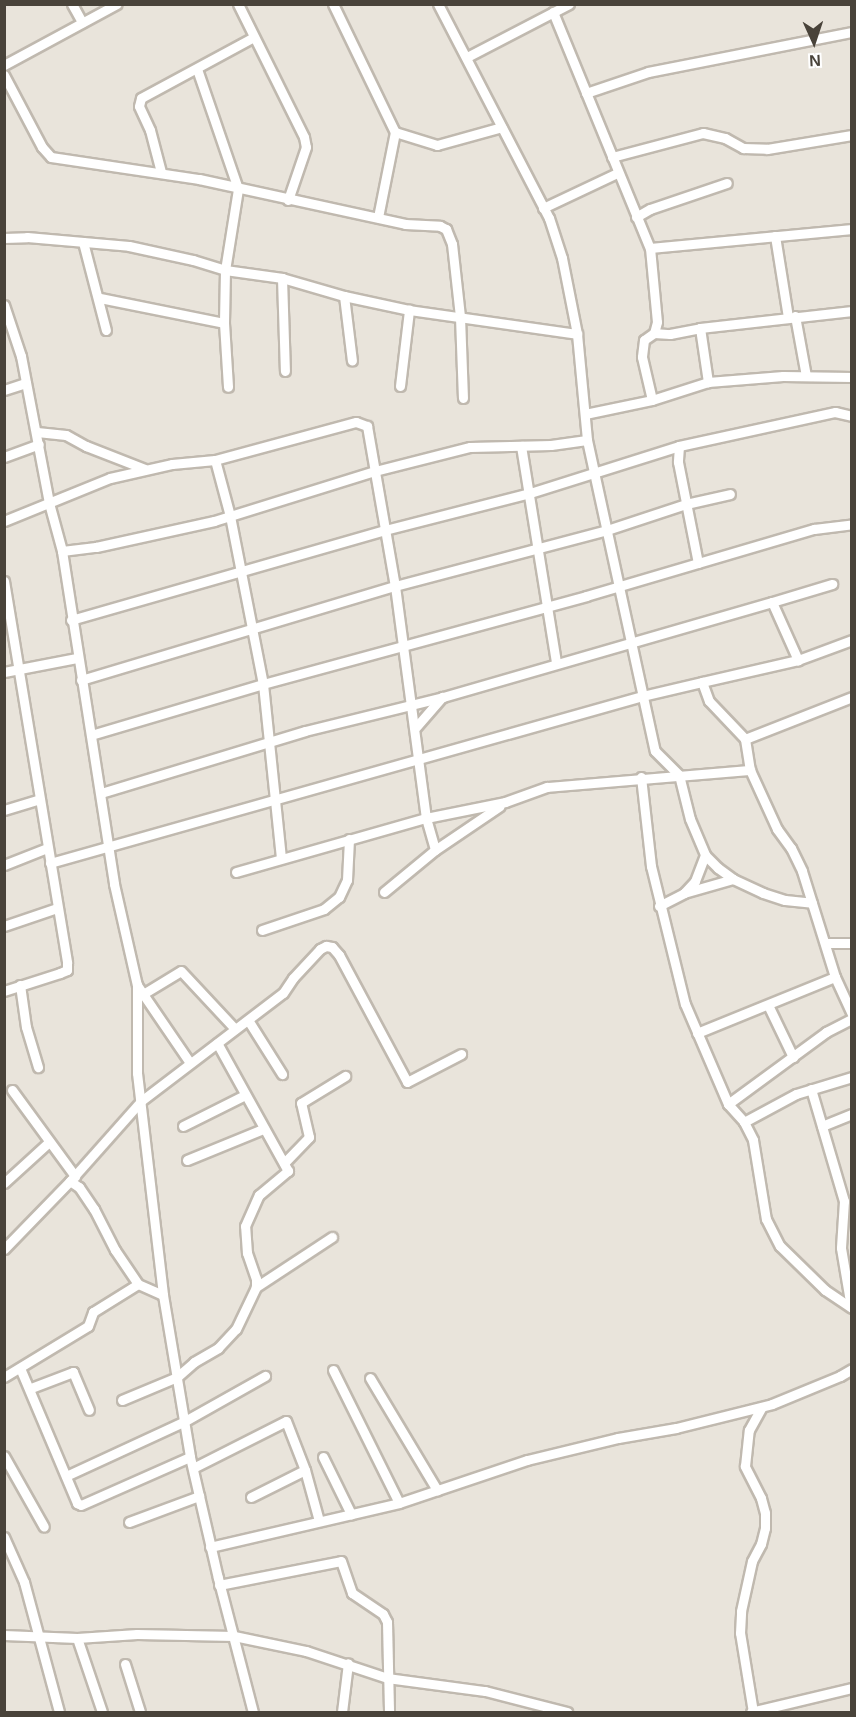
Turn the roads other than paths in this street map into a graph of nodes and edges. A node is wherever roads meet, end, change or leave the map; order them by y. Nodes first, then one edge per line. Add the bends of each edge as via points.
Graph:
1 (72, 4) edge
2 (117, 4) edge
3 (238, 4) edge
4 (333, 4) edge
5 (438, 4) edge
6 (569, 4) edge
7 (553, 12) junction
8 (82, 22) junction
9 (852, 32) edge
10 (254, 37) junction
11 (468, 57) junction
12 (4, 65) edge
13 (197, 69) junction
14 (4, 75) edge
15 (586, 93) junction
16 (502, 127) junction
17 (395, 132) junction
18 (852, 135) edge
19 (612, 157) junction
20 (161, 172) junction
21 (617, 173) junction
22 (727, 183) dead end
23 (238, 189) junction
24 (288, 200) junction
25 (543, 208) junction
26 (378, 217) junction
27 (636, 217) junction
28 (852, 229) edge
29 (775, 236) junction
30 (4, 238) edge
31 (83, 242) junction
32 (650, 248) junction
33 (225, 270) junction
34 (282, 278) junction
35 (344, 296) junction
36 (100, 298) junction
37 (5, 306) edge
38 (409, 310) junction
39 (852, 311) edge
40 (460, 317) junction
41 (791, 317) junction
42 (224, 323) junction
43 (10, 327) edge
44 (700, 328) junction
45 (106, 330) dead end
46 (654, 333) junction
47 (577, 334) junction
48 (352, 361) dead end
49 (285, 371) dead end
50 (806, 376) junction
51 (852, 377) edge
52 (708, 382) junction
53 (26, 383) junction
54 (400, 386) dead end
55 (228, 387) dead end
56 (4, 390) edge
57 (463, 398) dead end
58 (652, 400) junction
59 (585, 414) junction
60 (852, 416) edge
61 (37, 432) junction
62 (586, 434) junction
63 (39, 444) junction
64 (521, 446) junction
65 (679, 446) junction
66 (4, 457) edge
67 (215, 460) junction
68 (146, 470) junction
69 (375, 471) junction
70 (595, 473) junction
71 (530, 493) junction
72 (730, 494) dead end
73 (48, 503) junction
74 (686, 504) junction
75 (230, 516) junction
76 (4, 521) edge
77 (852, 524) edge
78 (385, 530) junction
79 (607, 530) junction
80 (538, 549) junction
81 (62, 551) junction
82 (698, 563) junction
83 (241, 571) junction
84 (4, 581) edge
85 (832, 584) dead end
86 (395, 586) junction
87 (620, 586) junction
88 (772, 602) junction
89 (547, 607) junction
90 (71, 620) junction
91 (252, 628) junction
92 (852, 640) edge
93 (632, 642) junction
94 (404, 646) junction
95 (77, 658) junction
96 (798, 660) junction
97 (556, 663) junction
98 (19, 670) junction
99 (4, 672) edge
100 (81, 680) junction
101 (702, 682) junction
102 (263, 684) junction
103 (642, 696) junction
104 (443, 697) junction
105 (852, 697) edge
106 (412, 705) junction
107 (416, 727) junction
108 (91, 735) junction
109 (745, 739) junction
110 (268, 742) junction
111 (418, 758) junction
112 (750, 770) junction
113 (679, 775) junction
114 (641, 777) junction
115 (101, 793) junction
116 (39, 799) junction
117 (276, 799) junction
118 (505, 802) junction
119 (4, 810) edge
120 (426, 818) junction
121 (349, 839) junction
122 (108, 847) junction
123 (47, 848) junction
124 (435, 850) junction
125 (705, 855) junction
126 (281, 858) junction
127 (50, 863) junction
128 (4, 865) edge
129 (236, 872) dead end
130 (734, 879) junction
131 (384, 892) dead end
132 (684, 893) junction
133 (812, 903) junction
134 (659, 906) junction
135 (57, 908) junction
136 (4, 926) edge
137 (262, 930) dead end
138 (825, 943) junction
139 (852, 944) edge
140 (835, 976) junction
141 (20, 985) junction
142 (136, 985) junction
143 (4, 991) edge
144 (143, 994) junction
145 (768, 1005) junction
146 (852, 1014) edge
147 (852, 1019) edge
148 (248, 1020) junction
149 (235, 1029) junction
150 (697, 1033) junction
151 (217, 1043) junction
152 (461, 1054) dead end
153 (793, 1057) junction
154 (190, 1063) junction
155 (38, 1067) dead end
156 (282, 1074) dead end
157 (345, 1076) dead end
158 (852, 1077) edge
159 (811, 1089) junction
160 (12, 1090) dead end
161 (245, 1095) junction
162 (141, 1101) junction
163 (728, 1104) junction
164 (852, 1114) edge
165 (744, 1122) junction
166 (183, 1126) dead end
167 (822, 1126) junction
168 (263, 1129) junction
169 (49, 1142) junction
170 (187, 1160) dead end
171 (284, 1163) junction
172 (73, 1178) junction
173 (4, 1183) edge
174 (847, 1228) edge
175 (332, 1237) dead end
176 (4, 1250) edge
177 (138, 1284) junction
178 (256, 1287) junction
179 (164, 1294) junction
180 (851, 1307) edge
181 (20, 1368) junction
182 (852, 1369) edge
183 (333, 1370) dead end
184 (265, 1376) dead end
185 (4, 1377) edge
186 (177, 1377) junction
187 (370, 1378) dead end
188 (31, 1388) junction
189 (122, 1400) dead end
190 (762, 1407) junction
191 (89, 1410) dead end
192 (185, 1421) junction
193 (4, 1456) edge
194 (190, 1457) junction
195 (322, 1457) dead end
196 (193, 1468) junction
197 (305, 1470) junction
198 (66, 1476) junction
199 (437, 1490) junction
200 (199, 1496) junction
201 (251, 1497) dead end
202 (399, 1503) junction
203 (351, 1514) junction
204 (319, 1521) junction
205 (129, 1522) dead end
206 (44, 1527) dead end
207 (4, 1537) edge
208 (210, 1547) junction
209 (219, 1585) junction
210 (4, 1635) edge
211 (234, 1636) junction
212 (39, 1637) junction
213 (77, 1638) junction
214 (348, 1663) junction
215 (125, 1664) dead end
216 (387, 1678) junction
217 (852, 1689) edge
218 (524, 1701) junction
219 (251, 1712) edge
220 (752, 1712) edge
221 (59, 1713) edge
222 (102, 1713) edge
223 (140, 1713) edge
224 (342, 1713) edge
225 (389, 1713) edge
226 (523, 1713) edge
227 (567, 1713) edge

1 - 8 street
2 - 8 street
3 - 10 street
4 - 17 street
5 - 11 street
6 - 7 street
7 - 11 street
7 - 15 street
8 - 12 street
9 - 15 street via 648,72
10 - 13 street
10 - 24 street via 304,137 306,147
11 - 16 street
13 - 20 street via 141,98 139,106
13 - 23 street
14 - 20 street via 42,147 51,156
15 - 19 street
16 - 17 street via 437,145
16 - 25 street
17 - 26 street
18 - 19 street via 766,149 743,148 725,138 703,133
19 - 21 street
20 - 23 street
21 - 25 street
21 - 27 street
22 - 27 street
23 - 24 street
23 - 33 street
24 - 26 street
25 - 47 street via 562,258
26 - 40 street via 405,224 440,226 449,232
27 - 32 street
28 - 29 street
29 - 32 street
29 - 41 street
30 - 31 street
31 - 33 street via 140,249
31 - 36 street
32 - 46 street via 657,322
33 - 34 street
33 - 42 street
34 - 35 street
34 - 49 street
35 - 38 street
35 - 48 street
36 - 42 street
36 - 45 street
37 - 43 street
38 - 40 street
38 - 54 street
39 - 41 street
40 - 47 street
40 - 57 street
41 - 44 street
41 - 50 street
42 - 55 street
43 - 53 street
44 - 46 street
44 - 52 street
46 - 58 street via 644,340 642,357
47 - 59 street
50 - 51 street
50 - 52 street
52 - 58 street
53 - 56 street
53 - 61 street
58 - 59 street
59 - 62 street
60 - 65 street via 835,412
61 - 63 street
61 - 68 street via 66,435
62 - 64 street
62 - 70 street
63 - 66 street
63 - 73 street
64 - 69 street via 470,447
64 - 71 street
65 - 70 street
65 - 74 street
67 - 68 street
67 - 69 street via 356,422 367,426
67 - 75 street
68 - 73 street via 110,478
69 - 75 street
69 - 78 street
70 - 71 street
70 - 79 street
71 - 78 street
71 - 80 street
72 - 74 street
73 - 76 street
73 - 81 street
74 - 79 street
74 - 82 street
75 - 81 street
75 - 83 street
77 - 82 street via 814,529
78 - 83 street
78 - 86 street
79 - 80 street
79 - 87 street
80 - 86 street
80 - 89 street
81 - 90 street
82 - 87 street
83 - 90 street
83 - 91 street
84 - 98 street
85 - 88 street
86 - 91 street
86 - 94 street
87 - 89 street
87 - 93 street
88 - 93 street
88 - 96 street
89 - 94 street
89 - 97 street
90 - 95 street
91 - 100 street
91 - 102 street
92 - 96 street
93 - 97 street
93 - 103 street
94 - 102 street
94 - 106 street
95 - 98 street
95 - 100 street
96 - 101 street
97 - 104 street
98 - 99 street
98 - 116 street
100 - 108 street
101 - 103 street
101 - 109 street via 710,701
102 - 108 street
102 - 110 street
103 - 111 street
103 - 113 street via 654,751
104 - 106 street
104 - 107 street
105 - 109 street
106 - 107 street
106 - 110 street
107 - 111 street
108 - 115 street
109 - 112 street
110 - 115 street
110 - 117 street
111 - 117 street
111 - 120 street
112 - 113 street
112 - 133 street via 777,829 802,871
113 - 114 street
113 - 125 street via 690,819
114 - 118 street via 548,787
114 - 134 street via 647,843
115 - 122 street
116 - 119 street
116 - 123 street
117 - 122 street
117 - 126 street
118 - 120 street
118 - 124 street
120 - 121 street
120 - 124 street
121 - 126 street
121 - 137 street via 347,880 339,897 324,909
122 - 127 street
122 - 142 street
123 - 127 street
123 - 128 street
124 - 131 street
125 - 130 street
125 - 132 street via 695,881
126 - 129 street
127 - 135 street
130 - 132 street
130 - 133 street via 785,900
132 - 134 street
133 - 138 street
134 - 150 street via 685,1004
135 - 136 street
135 - 141 street via 67,970
138 - 139 street
138 - 140 street
140 - 145 street
140 - 146 street
141 - 143 street
141 - 155 street via 26,1027
142 - 144 street
142 - 162 street
144 - 149 street via 181,971
144 - 154 street
145 - 150 street
145 - 153 street
147 - 153 street via 826,1032
148 - 149 street
148 - 152 street via 283,993 320,949 332,947 407,1082
148 - 156 street
149 - 151 street
150 - 163 street
151 - 154 street
151 - 161 street
153 - 163 street
154 - 162 street
157 - 171 street via 301,1103 309,1137
158 - 159 street
159 - 165 street
159 - 167 street
160 - 169 street
161 - 166 street
161 - 168 street
162 - 172 street
162 - 179 street
163 - 165 street
164 - 167 street
165 - 180 street via 753,1140 766,1219 780,1246 825,1290
167 - 174 street via 844,1202
168 - 170 street
168 - 171 street
169 - 172 street
169 - 173 street
171 - 178 street via 288,1171 259,1195 245,1226
172 - 176 street
172 - 177 street
174 - 180 street via 841,1248
175 - 178 street
177 - 179 street
177 - 181 street via 93,1312 88,1326
178 - 186 street via 236,1329 218,1348
179 - 186 street
181 - 185 street
181 - 188 street
182 - 190 street
183 - 202 street
184 - 192 street
186 - 189 street
186 - 192 street
187 - 199 street
188 - 191 street via 73,1372
188 - 198 street
190 - 199 street via 527,1460
190 - 220 street via 749,1430 745,1466 765,1512 765,1528 752,1562 741,1611 740,1633
192 - 194 street
192 - 198 street
193 - 206 street
194 - 196 street
194 - 198 street via 81,1505
195 - 203 street
196 - 197 street via 286,1421
196 - 200 street
197 - 201 street
197 - 204 street
199 - 202 street
200 - 205 street
200 - 208 street
202 - 203 street
203 - 204 street
204 - 208 street
207 - 212 street via 24,1582
208 - 209 street
209 - 211 street
209 - 216 street via 341,1561 352,1593 383,1614 387,1622
210 - 212 street
211 - 213 street via 137,1634
211 - 214 street
211 - 219 street
212 - 213 street
212 - 221 street
213 - 222 street
214 - 216 street
214 - 224 street
215 - 223 street
216 - 218 street via 485,1691
216 - 225 street
217 - 220 street
218 - 226 street
218 - 227 street

